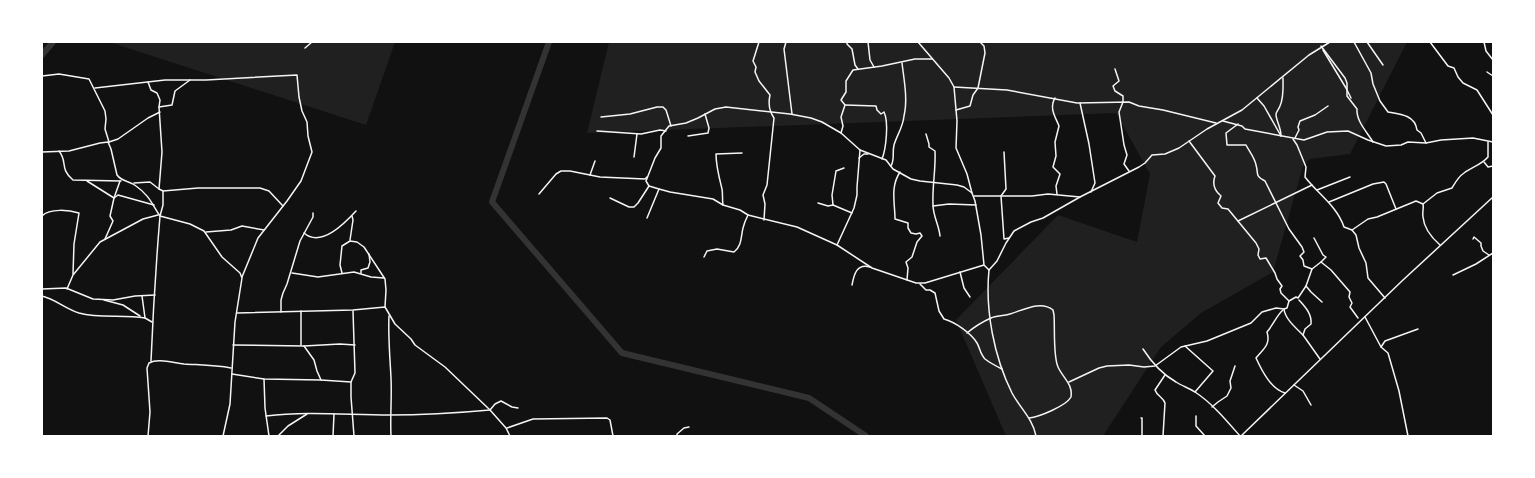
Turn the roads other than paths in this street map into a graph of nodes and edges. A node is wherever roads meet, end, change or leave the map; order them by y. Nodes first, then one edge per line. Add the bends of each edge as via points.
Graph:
1 (312, 42) edge
2 (759, 42) edge
3 (786, 42) edge
4 (847, 42) edge
5 (868, 42) edge
6 (918, 42) edge
7 (980, 42) edge
8 (1330, 42) edge
9 (1354, 42) edge
10 (1367, 42) edge
11 (1430, 42) edge
12 (1484, 42) edge
13 (1321, 46) junction
14 (305, 48) dead end
15 (932, 59) junction
16 (1493, 60) edge
17 (902, 63) junction
18 (855, 65) junction
19 (1382, 65) dead end
20 (875, 67) junction
21 (858, 69) junction
22 (1115, 69) dead end
23 (853, 70) junction
24 (1487, 72) dead end
25 (42, 76) edge
26 (1493, 76) edge
27 (1283, 77) junction
28 (190, 80) junction
29 (148, 82) junction
30 (954, 87) junction
31 (95, 88) junction
32 (978, 88) junction
33 (1346, 88) junction
34 (1055, 98) junction
35 (1257, 98) junction
36 (1351, 98) dead end
37 (1123, 102) junction
38 (1080, 103) junction
39 (159, 106) junction
40 (845, 106) junction
41 (1328, 106) dead end
42 (956, 110) junction
43 (769, 111) junction
44 (160, 112) junction
45 (705, 114) junction
46 (792, 114) junction
47 (1493, 115) edge
48 (601, 117) dead end
49 (1223, 121) junction
50 (1216, 123) junction
51 (1238, 124) junction
52 (671, 126) junction
53 (597, 131) dead end
54 (666, 131) junction
55 (841, 133) junction
56 (637, 134) junction
57 (926, 134) dead end
58 (688, 136) dead end
59 (1281, 136) junction
60 (1292, 138) junction
61 (1295, 138) junction
62 (1189, 141) junction
63 (1488, 141) junction
64 (1374, 142) junction
65 (1493, 142) edge
66 (109, 143) junction
67 (1426, 143) junction
68 (860, 150) junction
69 (59, 151) junction
70 (42, 152) edge
71 (1004, 152) dead end
72 (742, 153) dead end
73 (870, 154) junction
74 (634, 157) dead end
75 (858, 159) junction
76 (882, 159) junction
77 (594, 161) dead end
78 (1484, 162) junction
79 (891, 166) junction
80 (1493, 166) edge
81 (844, 168) dead end
82 (1129, 171) junction
83 (900, 172) junction
84 (590, 175) junction
85 (118, 177) junction
86 (647, 177) junction
87 (1350, 177) dead end
88 (87, 181) junction
89 (121, 181) junction
90 (132, 183) junction
91 (934, 183) junction
92 (1313, 185) junction
93 (649, 186) junction
94 (160, 189) junction
95 (659, 189) junction
96 (163, 190) junction
97 (1317, 190) junction
98 (1091, 192) junction
99 (972, 193) junction
100 (539, 194) dead end
101 (1058, 194) junction
102 (974, 196) junction
103 (1001, 196) junction
104 (1080, 197) junction
105 (1493, 197) edge
106 (114, 198) junction
107 (610, 198) dead end
108 (1276, 202) junction
109 (1329, 202) junction
110 (818, 203) dead end
111 (1423, 204) junction
112 (154, 205) junction
113 (723, 205) junction
114 (833, 205) junction
115 (976, 205) junction
116 (283, 206) junction
117 (933, 206) junction
118 (1396, 209) junction
119 (356, 211) dead end
120 (313, 213) dead end
121 (852, 213) junction
122 (159, 215) junction
123 (748, 215) junction
124 (42, 216) edge
125 (352, 216) junction
126 (647, 218) dead end
127 (764, 220) junction
128 (1238, 221) junction
129 (264, 230) junction
130 (1352, 230) junction
131 (206, 232) junction
132 (304, 233) junction
133 (940, 236) dead end
134 (1009, 238) junction
135 (1314, 238) dead end
136 (105, 239) junction
137 (1473, 239) dead end
138 (350, 240) junction
139 (836, 245) junction
140 (1441, 246) junction
141 (1493, 253) edge
142 (369, 254) junction
143 (1489, 255) junction
144 (704, 257) dead end
145 (1322, 262) junction
146 (984, 265) junction
147 (872, 268) junction
148 (1312, 269) junction
149 (989, 270) junction
150 (960, 272) junction
151 (291, 273) junction
152 (342, 273) junction
153 (361, 274) junction
154 (73, 275) junction
155 (1453, 275) dead end
156 (242, 277) junction
157 (384, 278) junction
158 (907, 280) junction
159 (920, 284) junction
160 (852, 285) dead end
161 (1306, 286) junction
162 (42, 289) edge
163 (68, 289) junction
164 (42, 296) edge
165 (142, 296) junction
166 (155, 296) junction
167 (970, 297) dead end
168 (1385, 298) junction
169 (102, 299) junction
170 (1299, 300) dead end
171 (1289, 301) junction
172 (1322, 302) dead end
173 (385, 307) junction
174 (353, 310) junction
175 (1284, 310) junction
176 (301, 311) junction
177 (281, 312) junction
178 (236, 313) junction
179 (389, 316) junction
180 (140, 317) junction
181 (1365, 317) junction
182 (145, 318) junction
183 (991, 318) junction
184 (1358, 318) dead end
185 (152, 322) junction
186 (1418, 329) dead end
187 (967, 333) junction
188 (1303, 335) junction
189 (233, 345) junction
190 (355, 345) junction
191 (301, 346) junction
192 (304, 346) junction
193 (1185, 346) junction
194 (1381, 347) junction
195 (1143, 349) dead end
196 (1320, 359) junction
197 (151, 361) junction
198 (1155, 366) junction
199 (1235, 366) dead end
200 (231, 368) junction
201 (1002, 369) junction
202 (232, 374) junction
203 (1165, 374) junction
204 (264, 379) junction
205 (321, 380) junction
206 (351, 382) junction
207 (1069, 382) junction
208 (1294, 385) junction
209 (1195, 392) junction
210 (1286, 394) junction
211 (1311, 405) dead end
212 (1212, 407) junction
213 (518, 408) dead end
214 (490, 410) junction
215 (307, 414) junction
216 (334, 414) junction
217 (352, 414) junction
218 (390, 415) junction
219 (266, 416) junction
220 (1196, 416) dead end
221 (1029, 418) junction
222 (1141, 418) dead end
223 (689, 427) dead end
224 (506, 428) junction
225 (148, 436) edge
226 (223, 436) edge
227 (269, 436) edge
228 (278, 436) edge
229 (333, 436) edge
230 (354, 436) edge
231 (391, 436) edge
232 (510, 436) edge
233 (613, 436) edge
234 (677, 436) edge
235 (1036, 436) edge
236 (1142, 436) edge
237 (1163, 436) edge
238 (1205, 436) edge
239 (1240, 436) edge
240 (1408, 436) edge

1 - 14 street
2 - 43 street via 754,61 755,72 758,81 770,95
3 - 46 street via 784,53
4 - 18 street via 852,49
5 - 20 street via 870,60
6 - 15 street
7 - 32 street via 985,53
8 - 13 street
9 - 67 street via 1371,72 1380,101 1388,112 1410,116
10 - 19 street
11 - 47 street via 1448,66 1454,68 1463,83 1477,90
12 - 16 street via 1486,51
13 - 27 street
13 - 33 street
13 - 33 street via 1342,73 1346,80
15 - 17 street via 915,59
15 - 30 street
17 - 20 street
17 - 79 street via 905,115 894,144 895,153
18 - 21 street
18 - 23 street
20 - 21 street
21 - 23 street
22 - 37 street via 1119,81 1113,86 1115,91 1123,96
23 - 40 street via 846,81 846,92 841,100
24 - 26 street
25 - 31 street via 59,74 82,77 90,79
27 - 35 street
27 - 59 street via 1284,92 1276,114
28 - 29 street
28 - 39 street via 175,91 172,106
28 - 116 street via 297,75 299,97 307,122 312,152 301,181
29 - 31 street
29 - 39 street via 151,90 157,93
30 - 32 street
30 - 42 street
31 - 66 street via 104,111
32 - 34 street
32 - 42 street via 970,106
33 - 36 street
33 - 64 street via 1347,96 1356,109 1356,115
34 - 38 street
34 - 101 street via 1053,111 1060,128 1055,142 1054,167 1060,174 1056,186
35 - 49 street
35 - 59 street
37 - 38 street
37 - 50 street
37 - 82 street via 1119,112 1127,155 1124,164
38 - 98 street via 1095,183
39 - 44 street
40 - 55 street via 841,117
40 - 76 street via 876,106 881,114 884,112 887,120
41 - 61 street via 1300,121
42 - 99 street via 956,148
43 - 45 street via 726,107
43 - 46 street
43 - 127 street via 774,118 767,185 763,195
44 - 66 street
44 - 94 street
45 - 52 street via 686,123
45 - 58 street via 708,133
46 - 55 street via 812,118
48 - 52 street via 663,107
49 - 50 street
49 - 51 street
50 - 62 street
51 - 59 street via 1246,129
51 - 108 street via 1226,133 1227,145 1246,144 1259,178 1265,181
52 - 54 street
53 - 56 street
54 - 56 street
54 - 86 street via 661,136 661,148
55 - 68 street
56 - 74 street
57 - 91 street via 929,147 935,151
59 - 60 street
60 - 61 street
60 - 92 street via 1306,167 1305,177
61 - 64 street via 1306,140 1319,134 1342,130
62 - 82 street via 1166,154 1152,155 1145,163
62 - 128 street via 1215,176 1213,180 1216,192 1221,196 1218,204
63 - 65 street
63 - 67 street via 1473,138
63 - 78 street via 1488,157
64 - 67 street via 1391,147 1408,142
66 - 69 street
66 - 85 street
68 - 73 street
68 - 75 street
69 - 70 street
69 - 88 street via 63,156 66,173 72,180
71 - 103 street via 1006,189
72 - 113 street via 716,154
73 - 75 street via 864,154
73 - 76 street
75 - 121 street via 857,195
76 - 79 street
77 - 84 street
78 - 80 street via 1488,167
78 - 111 street via 1464,173 1452,188 1437,193
79 - 83 street
81 - 114 street via 836,171
82 - 98 street
83 - 91 street via 911,179
83 - 158 street via 893,193 895,219 908,223 911,233 920,233 922,236 912,257 906,262
84 - 86 street via 607,178
84 - 100 street via 569,170 559,171
85 - 89 street
85 - 90 street
86 - 93 street
87 - 97 street
88 - 89 street
88 - 106 street
89 - 106 street
90 - 94 street via 150,182
90 - 112 street via 148,196
91 - 99 street via 957,185
91 - 117 street
92 - 97 street
92 - 108 street
93 - 95 street
93 - 107 street via 634,207
94 - 96 street
95 - 113 street via 713,199
95 - 126 street
96 - 116 street via 260,188 268,191
96 - 122 street via 163,205
97 - 109 street
98 - 104 street
99 - 102 street
101 - 103 street
101 - 104 street
102 - 103 street
102 - 115 street
103 - 134 street via 1004,239
104 - 134 street via 1017,230
105 - 140 street
106 - 112 street via 118,195
106 - 136 street via 110,216 113,220
108 - 128 street
108 - 148 street via 1289,229 1302,247 1304,252 1300,256 1304,266
109 - 118 street via 1384,182
109 - 130 street via 1341,216 1344,227
110 - 114 street
111 - 118 street via 1415,201
111 - 140 street via 1425,225 1431,237
112 - 122 street
113 - 123 street
114 - 121 street
115 - 117 street
115 - 146 street
116 - 129 street
117 - 133 street
118 - 130 street via 1368,219
119 - 125 street
120 - 132 street
121 - 139 street
122 - 131 street via 190,224
122 - 136 street via 143,219
122 - 166 street
123 - 127 street
123 - 144 street via 737,250 710,250
124 - 154 street via 50,211 79,212 74,238
125 - 132 street via 324,236 307,236
125 - 138 street
127 - 139 street via 797,227
128 - 171 street via 1259,248 1260,259 1266,258 1282,285 1281,292
129 - 131 street via 242,226 231,230
129 - 156 street via 257,239
130 - 168 street via 1366,263 1370,281
131 - 156 street via 222,257
132 - 151 street
134 - 149 street via 1000,257
135 - 145 street via 1326,257
136 - 154 street
137 - 143 street via 1474,237 1482,243 1483,252
138 - 142 street via 360,243
138 - 152 street via 342,246
139 - 147 street
140 - 168 street
141 - 143 street
142 - 153 street via 369,265 361,270
142 - 157 street
143 - 155 street
145 - 148 street
145 - 184 street via 1350,292 1350,307
146 - 149 street
146 - 150 street
147 - 158 street
147 - 160 street via 864,266 857,269
148 - 161 street
149 - 183 street
150 - 159 street
150 - 167 street via 964,288
151 - 152 street via 316,277
151 - 177 street via 281,300
152 - 153 street
153 - 157 street
154 - 163 street
156 - 178 street
157 - 173 street
158 - 159 street
159 - 187 street via 926,290 935,293 944,319 954,322
161 - 171 street via 1298,298
161 - 172 street
162 - 163 street
163 - 169 street via 93,299
164 - 180 street via 51,298 78,313
165 - 166 street
165 - 169 street
165 - 182 street
166 - 185 street
168 - 181 street
169 - 180 street via 123,305
170 - 188 street via 1312,318
171 - 175 street
173 - 174 street
173 - 179 street
174 - 176 street
174 - 190 street
175 - 188 street
175 - 193 street via 1276,308 1262,312 1251,323 1206,341
175 - 210 street via 1267,332 1269,338 1265,349 1256,358 1277,391
176 - 177 street
176 - 191 street
177 - 178 street
178 - 189 street
179 - 214 street via 415,345 445,367
179 - 218 street
180 - 182 street
181 - 194 street
181 - 196 street
182 - 185 street
183 - 187 street
183 - 201 street
183 - 207 street via 1039,305 1051,308 1054,315 1058,366
185 - 197 street
186 - 194 street via 1384,341
187 - 201 street via 976,340 985,359
188 - 196 street
189 - 191 street
189 - 200 street
190 - 192 street
190 - 206 street via 355,373
191 - 192 street
192 - 205 street via 314,360
193 - 198 street
193 - 209 street via 1213,371
194 - 240 street via 1388,353 1400,391
195 - 198 street
196 - 208 street
197 - 200 street
197 - 225 street via 147,368 150,412
198 - 203 street
198 - 207 street via 1107,366
199 - 212 street via 1227,396
200 - 202 street
201 - 221 street via 1016,402
202 - 204 street
202 - 226 street via 230,404
203 - 209 street via 1176,383
203 - 237 street via 1155,390 1165,403
204 - 205 street
204 - 219 street
205 - 206 street
206 - 217 street
207 - 221 street via 1072,395 1068,401
208 - 210 street
208 - 211 street via 1303,391
209 - 212 street
210 - 239 street
212 - 239 street
213 - 214 street via 501,402
214 - 218 street
214 - 224 street
215 - 216 street
215 - 219 street
215 - 228 street
216 - 217 street
216 - 229 street
217 - 218 street
217 - 230 street
218 - 231 street
219 - 227 street
220 - 238 street via 1196,426
221 - 235 street
222 - 236 street
223 - 234 street via 684,428
224 - 232 street
224 - 233 street via 533,419 609,418

